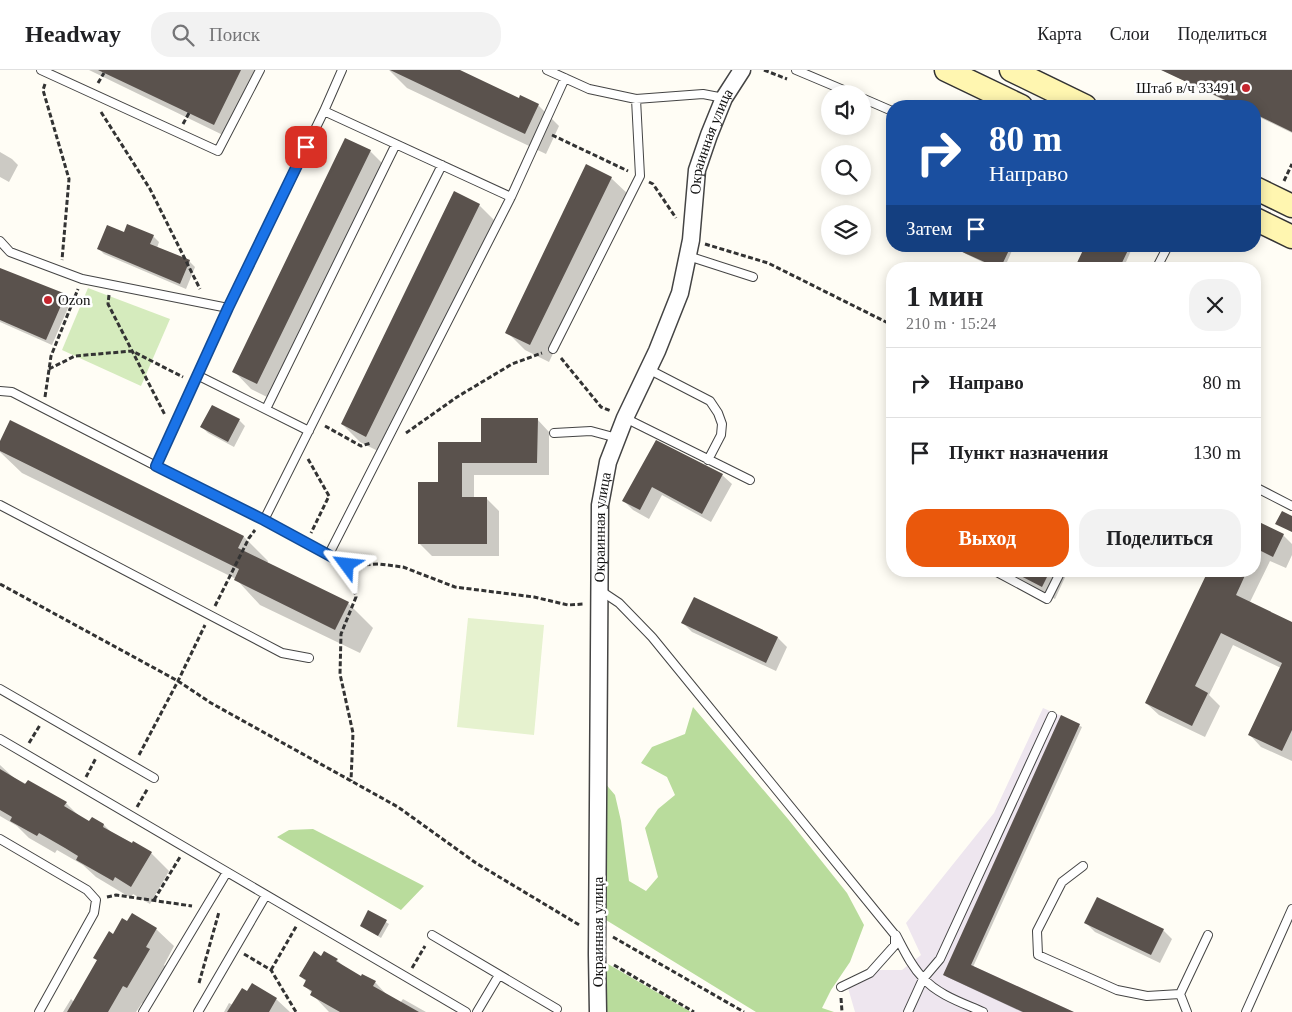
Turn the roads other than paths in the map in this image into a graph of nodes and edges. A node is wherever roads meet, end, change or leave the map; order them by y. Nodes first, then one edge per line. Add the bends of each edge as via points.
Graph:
1 (260, 70) edge
2 (342, 70) edge
3 (547, 70) edge
4 (742, 70) edge
5 (796, 70) edge
6 (946, 70) edge
7 (1010, 70) edge
8 (45, 72) edge
9 (565, 78) junction
10 (832, 85) edge
11 (724, 98) junction
12 (636, 99) junction
13 (1009, 100) edge
14 (1072, 100) edge
15 (871, 102) edge
16 (886, 108) edge
17 (324, 112) junction
18 (396, 144) junction
19 (442, 165) junction
20 (1261, 191) edge
21 (511, 197) junction
22 (1292, 206) edge
23 (1261, 222) edge
24 (1292, 237) edge
25 (0, 241) edge
26 (689, 248) junction
27 (753, 277) dead end
28 (228, 308) junction
29 (553, 349) road end
30 (648, 370) junction
31 (195, 379) junction
32 (0, 391) edge
33 (266, 409) junction
34 (625, 418) junction
35 (309, 431) junction
36 (554, 433) dead end
37 (617, 438) junction
38 (708, 460) junction
39 (156, 466) junction
40 (750, 480) dead end
41 (1261, 490) edge
42 (0, 505) edge
43 (1292, 506) edge
44 (264, 520) junction
45 (328, 554) junction
46 (347, 565) road end
47 (1006, 577) edge
48 (1059, 577) edge
49 (599, 596) junction
50 (309, 658) dead end
51 (0, 689) edge
52 (1052, 716) dead end
53 (0, 739) edge
54 (154, 778) road end
55 (0, 839) edge
56 (1083, 866) dead end
57 (227, 872) junction
58 (266, 895) junction
59 (1292, 909) edge
60 (432, 935) road end
61 (895, 935) junction
62 (1208, 936) dead end
63 (499, 975) junction
64 (923, 979) junction
65 (841, 987) dead end
66 (1180, 994) junction
67 (557, 1009) dead end
68 (39, 1012) edge
69 (143, 1012) edge
70 (198, 1012) edge
71 (466, 1012) edge
72 (477, 1012) edge
73 (598, 1012) edge
74 (908, 1012) edge
75 (983, 1012) edge
76 (1187, 1012) edge
77 (1246, 1012) edge

1 - 8 lane via 218,151
2 - 17 lane
3 - 9 lane
4 - 11 street, Окраинная улица
5 - 10 lane
6 - 13 main road
7 - 14 main road
9 - 12 lane via 589,89
9 - 21 lane
11 - 12 lane via 703,94
11 - 26 street, Окраинная улица via 697,170
12 - 29 lane via 640,176
15 - 16 lane
17 - 18 lane
17 - 28 lane
18 - 19 lane
18 - 33 lane
19 - 21 lane
19 - 35 lane
20 - 22 main road
21 - 45 lane
23 - 24 main road
25 - 28 lane via 10,252 82,279
26 - 27 lane
26 - 30 street, Окраинная улица via 680,293
28 - 31 lane
30 - 34 street, Окраинная улица
30 - 38 lane via 710,401 718,413 721,435
31 - 33 lane
31 - 39 lane
32 - 39 lane via 12,392
33 - 35 lane
34 - 37 street, Окраинная улица
34 - 38 lane
35 - 44 lane
36 - 37 lane via 591,431
37 - 49 street, Окраинная улица via 608,462 600,505
38 - 40 lane
39 - 44 lane
41 - 43 lane
42 - 50 lane via 282,653
44 - 45 lane
45 - 46 lane
47 - 48 lane via 1046,599
49 - 61 lane via 619,603 652,637
49 - 73 street, Окраинная улица
51 - 54 lane
52 - 64 lane via 940,959
53 - 57 lane
55 - 68 lane via 88,890 96,900 94,913
56 - 66 lane via 1062,882 1038,931 1038,955 1117,990 1147,996
57 - 58 lane
57 - 69 lane
58 - 70 lane
58 - 71 lane
59 - 77 lane
60 - 63 lane
61 - 64 lane
61 - 65 lane via 894,945 870,973
62 - 66 lane
63 - 67 lane
63 - 72 lane
64 - 74 lane
64 - 75 lane via 942,994
66 - 76 lane

